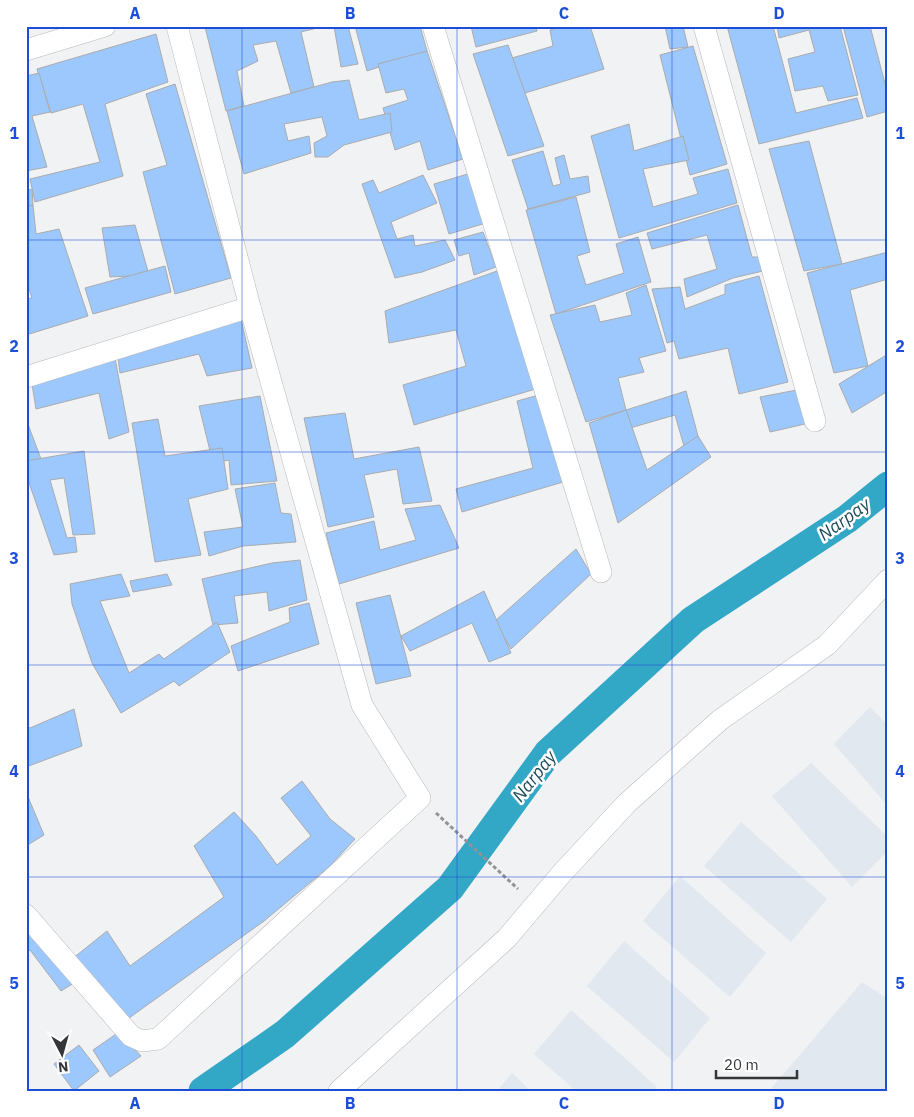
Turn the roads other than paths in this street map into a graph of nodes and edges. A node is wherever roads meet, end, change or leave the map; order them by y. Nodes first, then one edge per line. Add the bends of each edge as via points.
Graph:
1 (105, 26) edge
2 (176, 26) edge
3 (433, 26) edge
4 (704, 26) edge
5 (26, 50) edge
6 (250, 307) junction
7 (26, 376) edge
8 (816, 421) dead end
9 (601, 572) dead end
10 (888, 580) edge
11 (26, 915) edge
12 (339, 1091) edge

1 - 5 street
2 - 6 street
3 - 9 street
4 - 8 street
6 - 7 street
6 - 11 street via 362,705 420,798 158,1039 142,1041 131,1036
10 - 12 street via 827,645 720,720 628,802 507,938

